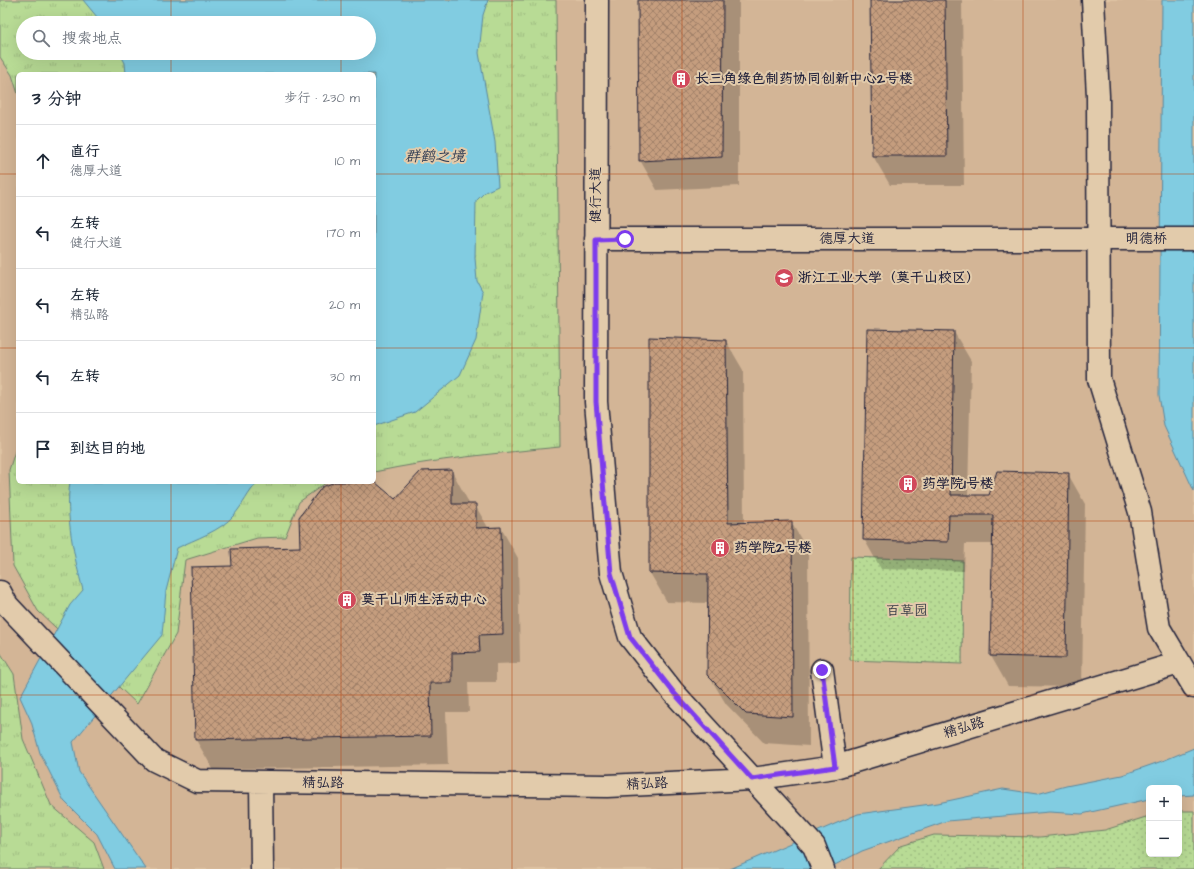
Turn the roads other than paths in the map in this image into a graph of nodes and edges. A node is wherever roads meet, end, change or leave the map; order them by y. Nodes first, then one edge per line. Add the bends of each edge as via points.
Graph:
1 (597, 0) edge
2 (1093, 0) edge
3 (1098, 239) junction
4 (1194, 239) edge
5 (596, 240) junction
6 (0, 592) edge
7 (1180, 663) junction
8 (822, 670) dead end
9 (1194, 687) edge
10 (835, 767) junction
11 (752, 779) junction
12 (261, 782) junction
13 (262, 869) edge
14 (823, 869) edge

1 - 5 street, 健行大道
2 - 3 street via 1098,96
3 - 4 street, 明德桥
3 - 5 street, 德厚大道
3 - 7 street via 1099,379 1140,512 1159,628
5 - 11 street, 健行大道 via 596,402 613,580 630,637 674,693
6 - 12 street, 精弘路 via 7,605 154,760 197,781
7 - 9 street
7 - 10 street, 精弘路
8 - 10 street
10 - 11 street, 精弘路
11 - 12 street, 精弘路 via 606,786
11 - 14 street, 健行大道 via 814,846
12 - 13 street

